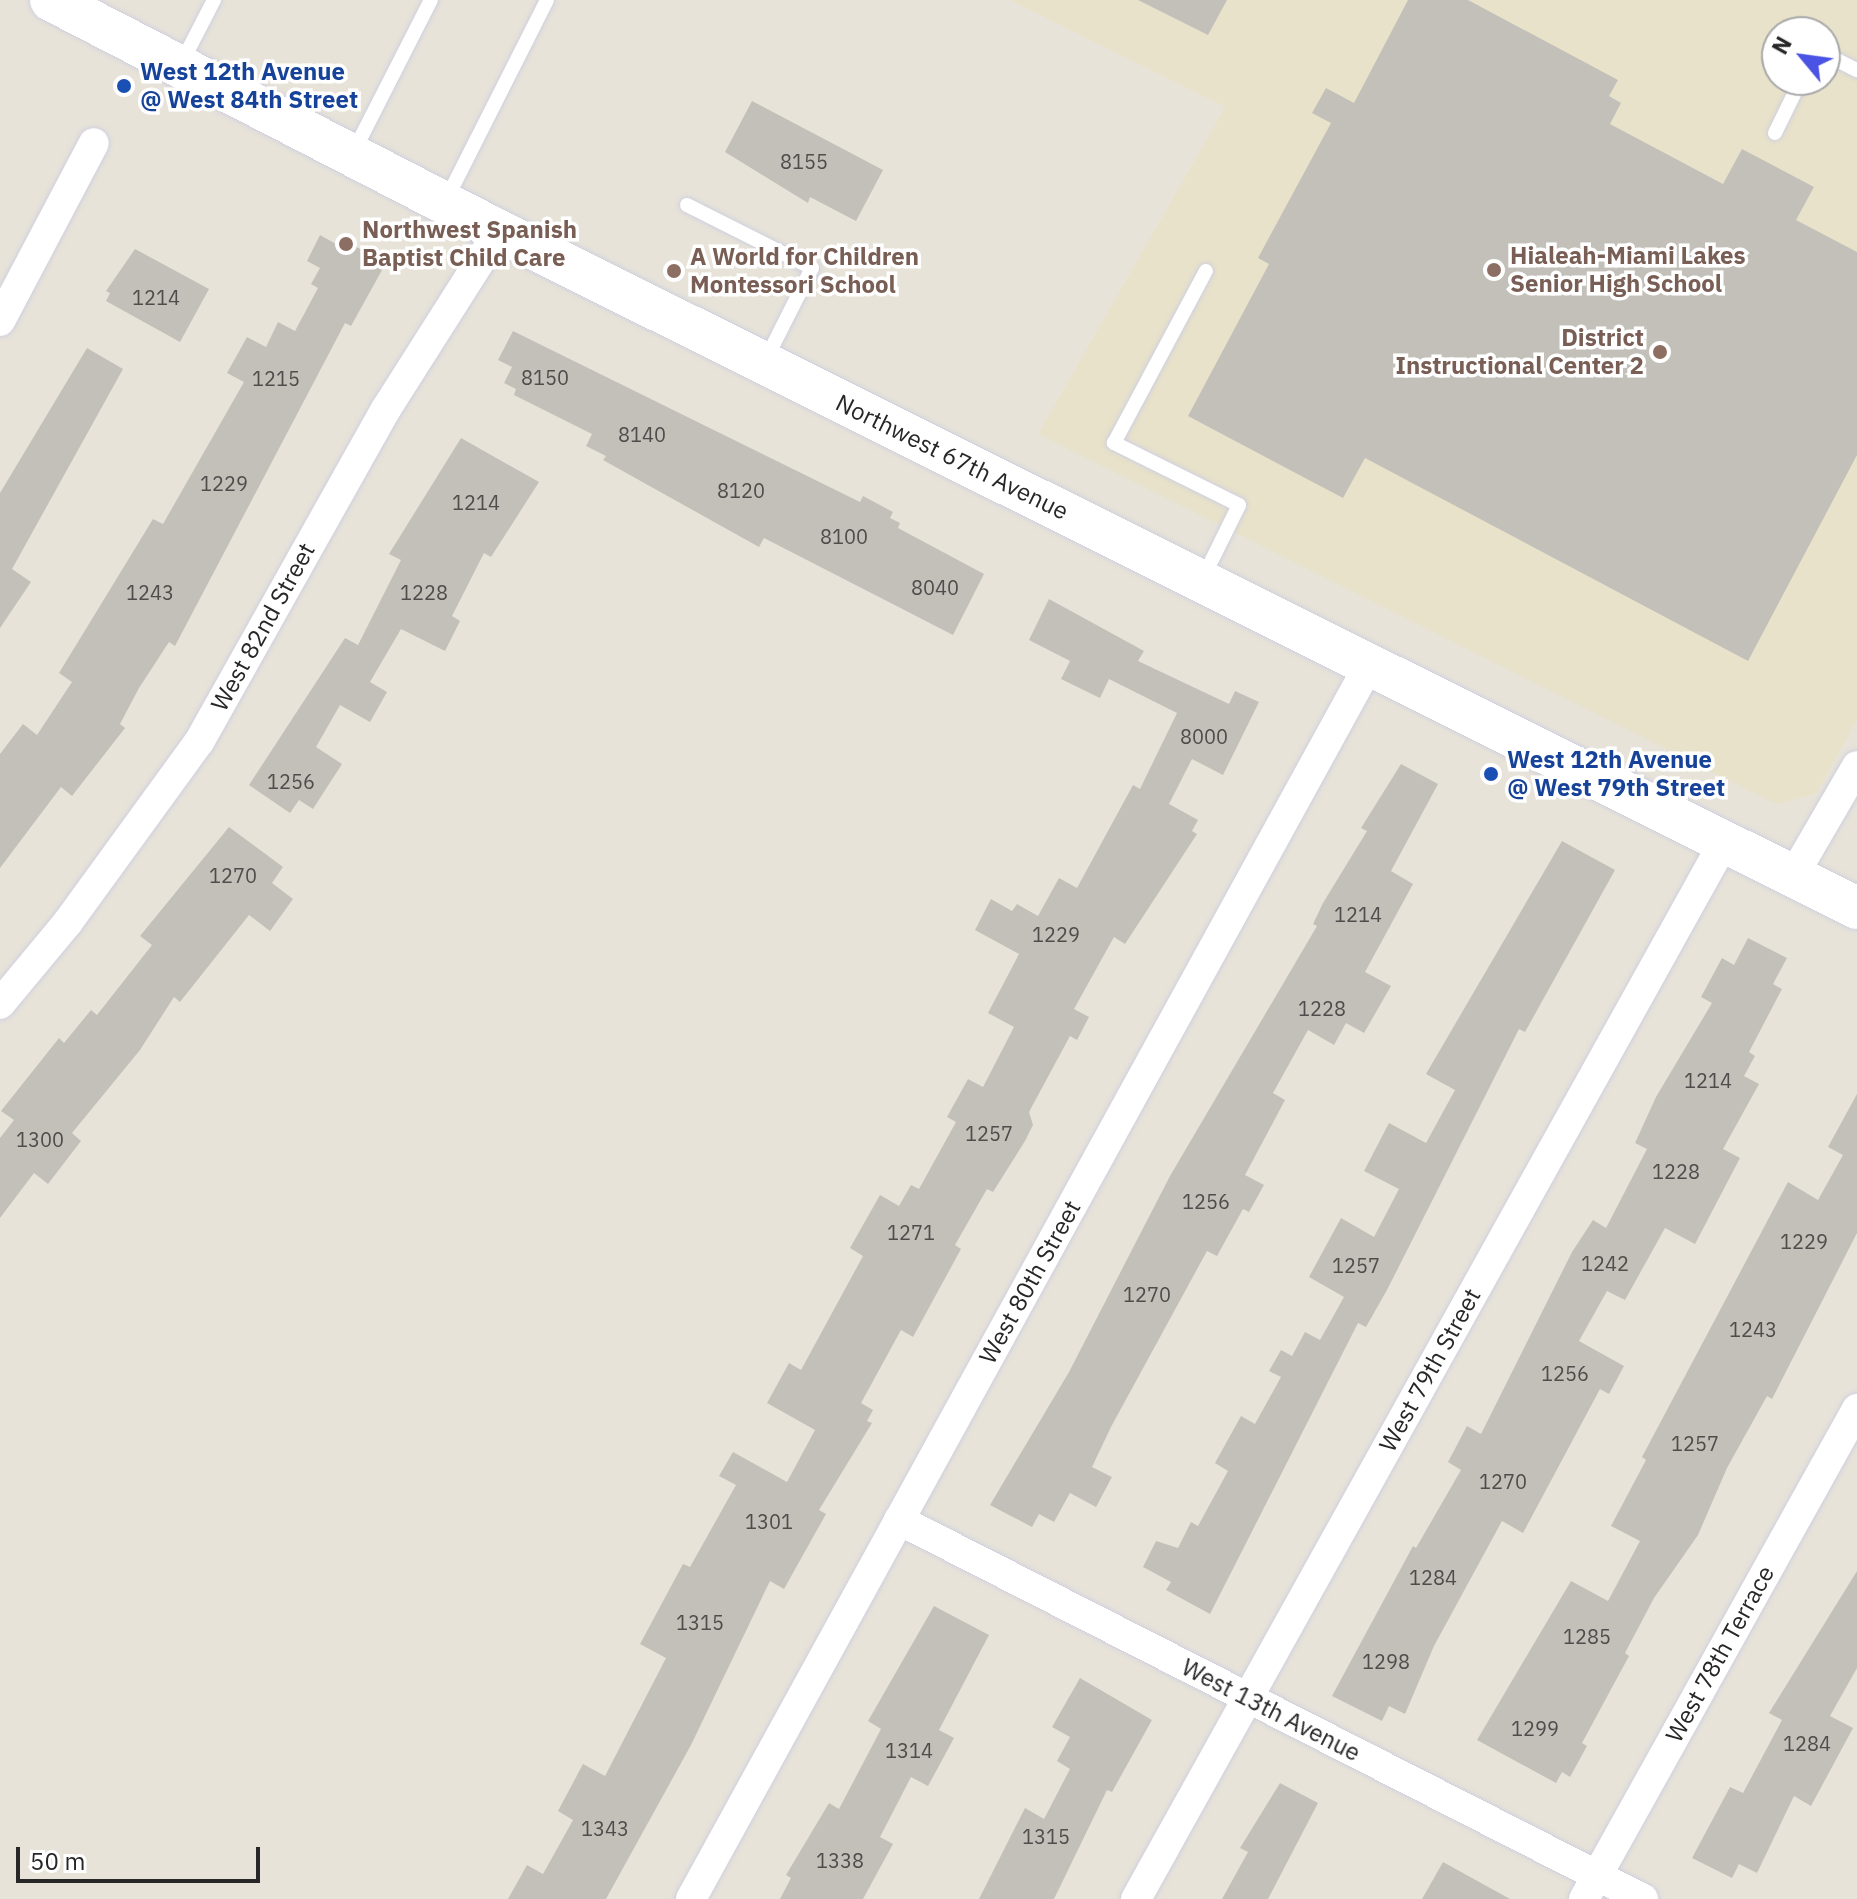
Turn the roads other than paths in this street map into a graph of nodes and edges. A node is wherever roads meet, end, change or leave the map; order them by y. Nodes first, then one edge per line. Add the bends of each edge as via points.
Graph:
1 (51, 0) edge
2 (214, 0) edge
3 (431, 0) edge
4 (547, 0) edge
5 (94, 10) edge
6 (180, 66) junction
7 (1793, 96) edge
8 (1775, 133) dead end
9 (94, 143) dead end
10 (352, 155) junction
11 (445, 203) junction
12 (687, 205) dead end
13 (499, 231) junction
14 (1206, 271) dead end
15 (0, 321) edge
16 (764, 363) junction
17 (1201, 581) junction
18 (1369, 665) junction
19 (1857, 766) edge
20 (1724, 842) junction
21 (1793, 876) junction
22 (1857, 908) edge
23 (0, 1004) edge
24 (1857, 1409) edge
25 (899, 1520) junction
26 (1247, 1698) junction
27 (1590, 1887) edge
28 (691, 1899) edge
29 (1136, 1899) edge
30 (1643, 1899) edge

1 - 5 main road, Northwest 67th Avenue
2 - 6 lane
3 - 10 lane
4 - 11 lane
5 - 6 main road, Northwest 67th Avenue
6 - 10 main road, Northwest 67th Avenue
7 - 8 lane
9 - 15 street
10 - 11 main road, Northwest 67th Avenue
11 - 13 main road, Northwest 67th Avenue
12 - 16 lane via 812,268
13 - 16 main road, Northwest 67th Avenue
13 - 23 street, West 82nd Street via 386,409 199,742 68,922
14 - 17 lane via 1114,443 1239,505
16 - 17 main road, Northwest 67th Avenue
17 - 18 main road, Northwest 67th Avenue
18 - 20 main road, Northwest 67th Avenue
18 - 25 street, West 80th Street
19 - 21 street
20 - 21 main road, Northwest 67th Avenue
20 - 26 street, West 79th Street
21 - 22 main road, Northwest 67th Avenue
24 - 27 street, West 78th Terrace
25 - 26 street, West 13th Avenue
25 - 28 street, West 80th Street
26 - 27 street, West 13th Avenue
26 - 29 street, West 79th Street
27 - 30 street, West 13th Avenue

